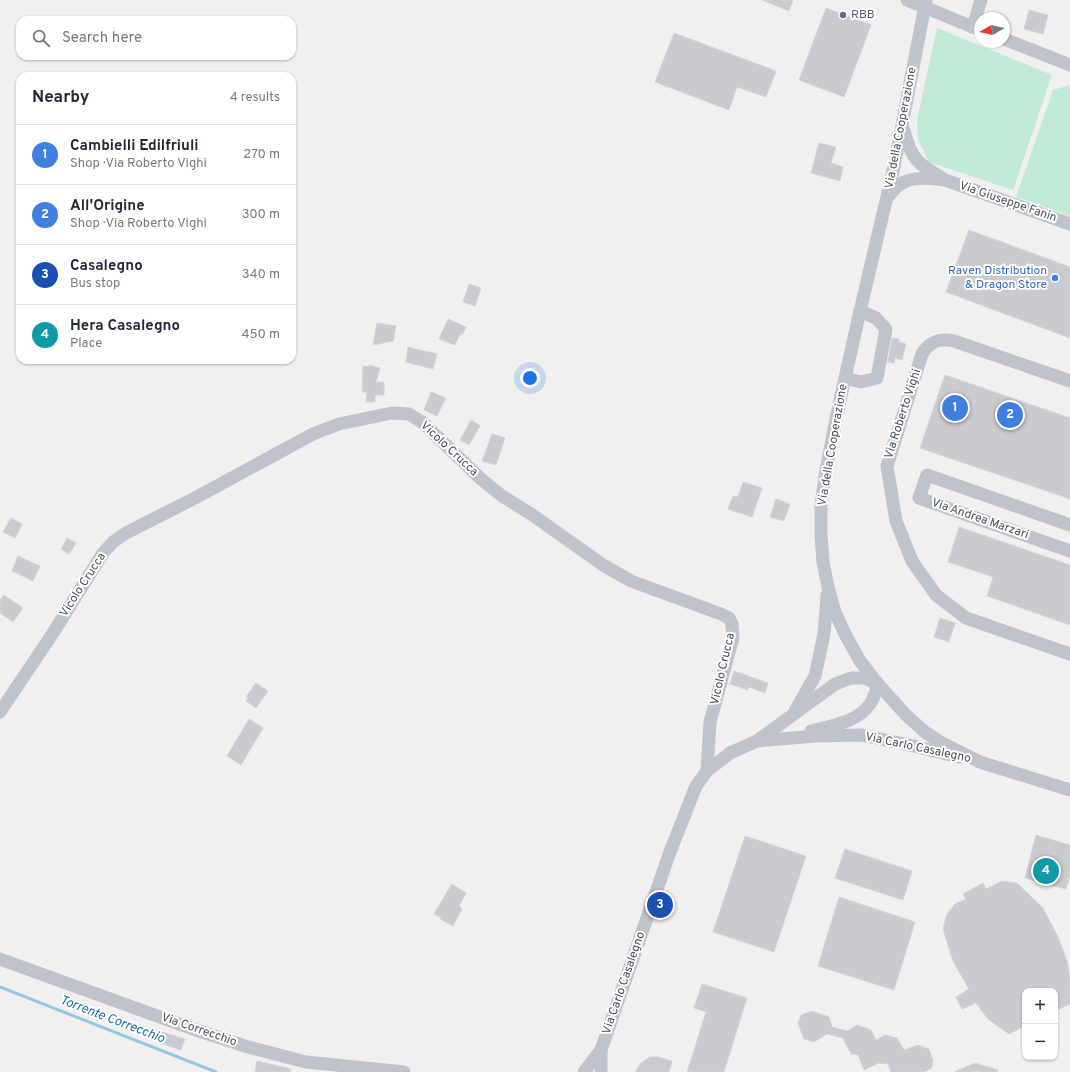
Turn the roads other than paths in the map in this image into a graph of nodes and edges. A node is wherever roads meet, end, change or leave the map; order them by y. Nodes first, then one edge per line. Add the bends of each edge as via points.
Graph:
1 (907, 0) edge
2 (981, 0) edge
3 (925, 4) edge
4 (979, 12) edge
5 (974, 27) edge
6 (1010, 41) edge
7 (1070, 65) edge
8 (903, 125) junction
9 (918, 163) junction
10 (895, 164) junction
11 (914, 179) junction
12 (945, 180) junction
13 (888, 198) junction
14 (1070, 224) edge
15 (860, 311) junction
16 (845, 378) junction
17 (1070, 381) edge
18 (1070, 525) edge
19 (1070, 551) edge
20 (828, 587) junction
21 (1070, 654) edge
22 (878, 684) junction
23 (0, 712) edge
24 (794, 713) junction
25 (785, 738) junction
26 (757, 741) junction
27 (980, 762) junction
28 (707, 771) junction
29 (1070, 790) edge
30 (0, 959) edge
31 (600, 1050) junction
32 (404, 1072) edge
33 (584, 1072) edge
34 (601, 1072) edge

1 - 3 street
2 - 4 street
3 - 5 street
3 - 8 street, Via della Cooperazione
6 - 7 street
8 - 9 street, Via Giuseppe Fanin via 908,147
8 - 10 street, Via della Cooperazione
9 - 10 street, Via Giuseppe Fanin via 912,160
9 - 12 street, Via Giuseppe Fanin
10 - 11 street via 905,176
10 - 13 street, Via della Cooperazione
11 - 12 street, Via Giuseppe Fanin
11 - 13 street, Via Giuseppe Fanin via 899,185
12 - 14 street, Via Giuseppe Fanin
13 - 15 street, Via della Cooperazione
15 - 16 street, Via della Cooperazione
15 - 16 street via 876,318 886,330 877,378 861,382
16 - 20 street, Via della Cooperazione via 821,506 823,562
17 - 21 street, Via Roberto Vighi via 954,341 935,341 922,354 887,466 896,521 912,561 936,595 966,618
18 - 19 street, Via Andrea Marzari via 927,475 919,498
20 - 22 street, Via della Cooperazione via 845,634
20 - 24 street, Via Carlo Casalegno via 824,634 815,676
22 - 24 street, Via Carlo Casalegno via 864,678 851,678 835,684
22 - 25 street, Via Carlo Casalegno via 871,704 859,716
22 - 27 street, Via della Cooperazione via 925,732
23 - 28 street, Vicolo Crucca via 103,553 113,542 313,434 339,424 392,413 409,414 422,422 502,496 602,565 631,581 729,618 733,638 710,722
24 - 26 street, Via Carlo Casalegno
25 - 26 street, Via Carlo Casalegno
25 - 27 street, Via Carlo Casalegno via 861,736
26 - 28 street, Via Carlo Casalegno via 730,753
27 - 29 street, Via della Cooperazione
28 - 31 street, Via Carlo Casalegno via 696,786 670,852
30 - 32 street, Via Correcchio via 248,1047 306,1062
31 - 33 street, Via Carlo Casalegno
31 - 34 street, Via Carlo Casalegno

